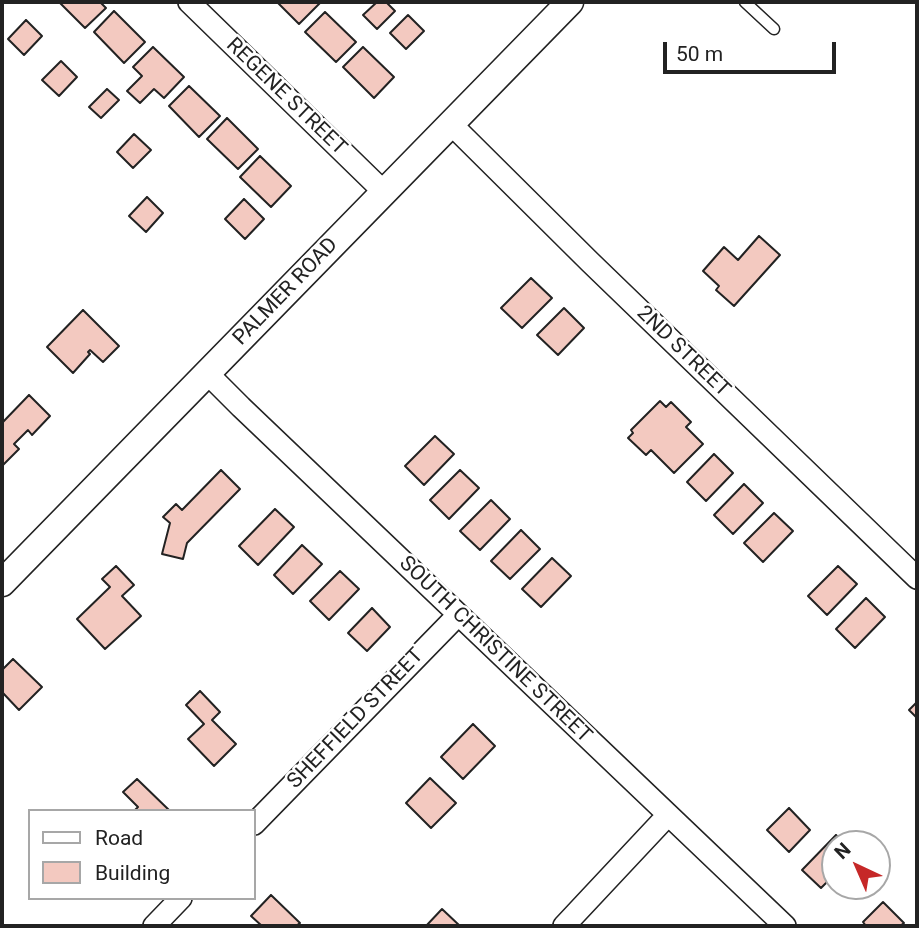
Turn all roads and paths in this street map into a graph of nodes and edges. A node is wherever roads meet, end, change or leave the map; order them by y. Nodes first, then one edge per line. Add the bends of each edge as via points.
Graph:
1 (189, 2) edge
2 (570, 2) edge
3 (745, 2) edge
4 (774, 29) dead end
5 (451, 124) junction
6 (384, 192) junction
7 (207, 373) junction
8 (917, 578) edge
9 (3, 580) edge
10 (458, 615) junction
11 (668, 815) junction
12 (256, 822) edge
13 (179, 900) edge
14 (154, 926) edge
15 (564, 926) edge
16 (785, 926) edge

1 - 6 street, REGENE STREET
2 - 5 street, PALMER ROAD
3 - 4 lane
5 - 6 street, PALMER ROAD
5 - 8 street, 2ND STREET
6 - 7 street, PALMER ROAD
7 - 9 street, PALMER ROAD
7 - 10 street, SOUTH CHRISTINE STREET
10 - 11 street, SOUTH CHRISTINE STREET
10 - 12 street, SHEFFIELD STREET
11 - 15 street
11 - 16 street, SOUTH CHRISTINE STREET
13 - 14 street

